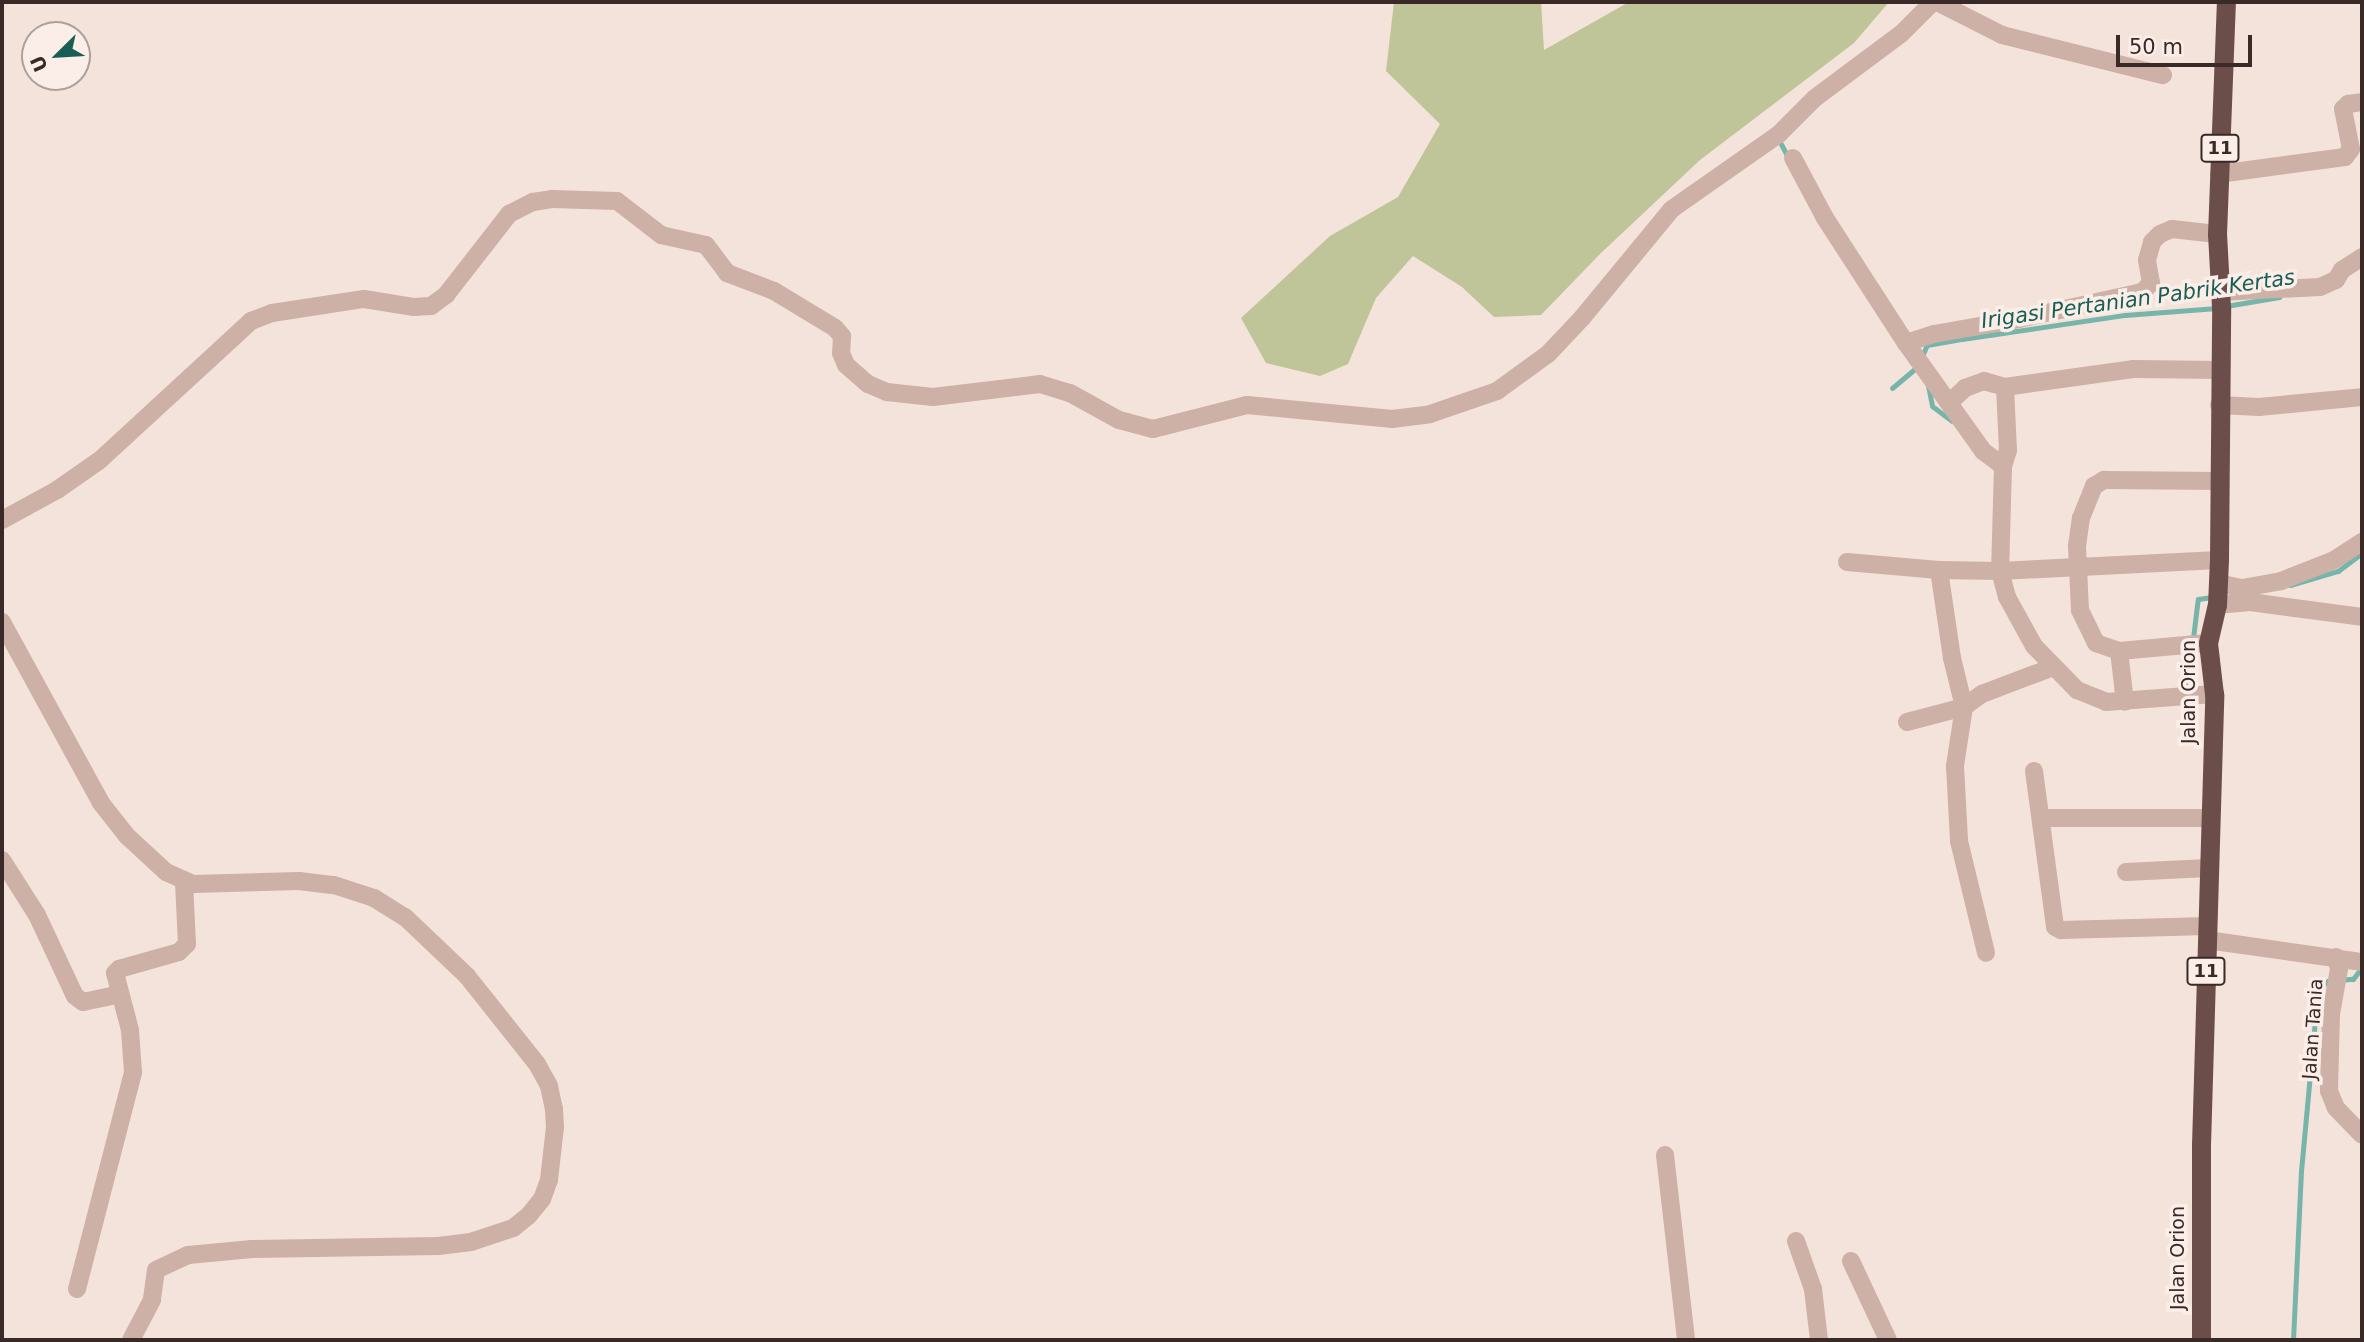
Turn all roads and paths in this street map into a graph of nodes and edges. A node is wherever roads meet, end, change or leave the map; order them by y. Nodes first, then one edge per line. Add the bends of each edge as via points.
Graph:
1 (1935, 2) edge
2 (2225, 2) edge
3 (2163, 75) dead end
4 (2362, 102) edge
5 (1793, 158) dead end
6 (2219, 174) junction
7 (2217, 234) junction
8 (2362, 257) edge
9 (2221, 298) junction
10 (1908, 346) junction
11 (2221, 370) junction
12 (2005, 387) junction
13 (2362, 397) edge
14 (1949, 403) junction
15 (2219, 405) junction
16 (2003, 466) junction
17 (2220, 481) junction
18 (2, 520) edge
19 (2362, 542) edge
20 (2220, 560) junction
21 (1847, 562) dead end
22 (2078, 567) junction
23 (1939, 570) junction
24 (2000, 571) junction
25 (2218, 594) junction
26 (2362, 617) edge
27 (2, 622) edge
28 (2208, 643) junction
29 (2119, 651) junction
30 (2053, 667) junction
31 (2214, 694) junction
32 (2125, 702) junction
33 (1964, 706) junction
34 (1907, 722) dead end
35 (2034, 771) dead end
36 (2041, 818) junction
37 (2210, 818) junction
38 (2, 860) edge
39 (2208, 868) junction
40 (2126, 872) dead end
41 (184, 882) junction
42 (2207, 933) junction
43 (1986, 953) dead end
44 (2360, 957) edge
45 (2338, 963) junction
46 (120, 994) junction
47 (2362, 1135) edge
48 (1665, 1155) dead end
49 (1796, 1241) dead end
50 (1851, 1261) dead end
51 (77, 1289) dead end
52 (131, 1340) edge
53 (1686, 1340) edge
54 (1819, 1340) edge
55 (1888, 1340) edge
56 (2201, 1340) edge

1 - 3 street via 2002,35
1 - 18 street via 1901,34 1815,98 1779,134 1672,209 1548,354 1497,391 1430,414 1392,419 1247,405 1153,429 1119,420 1070,393 1040,384 933,397 887,393 846,365 842,337 835,328 774,291 727,273 706,245 661,235 617,201 552,199 509,214 453,286 431,306 364,299 283,310 251,321 100,460
2 - 6 highway, Jalan Orion / 11
4 - 6 street via 2343,109 2351,149 2345,157
5 - 10 street via 1825,218
6 - 7 highway, Jalan Orion / 11
7 - 9 highway, Jalan Orion / 11
7 - 10 street via 2172,229 2160,234 2152,242 2147,260 2151,283 2142,292 1934,334
8 - 9 street via 2342,270 2336,280 2320,287
9 - 11 highway, Jalan Orion / 11
10 - 14 street
11 - 12 street via 2133,369
11 - 15 highway, Jalan Orion / 11
12 - 14 street via 1974,383
12 - 16 street via 2008,450
13 - 15 street via 2259,407
14 - 16 street via 1983,451
15 - 17 highway, Jalan Orion / 11
16 - 24 street
17 - 20 highway, Jalan Orion / 11
17 - 22 street via 2104,480 2094,486 2081,518
19 - 25 street via 2292,578
20 - 22 street
20 - 25 highway, Jalan Orion / 11
21 - 23 street
22 - 24 street
22 - 29 street via 2080,610 2087,629 2096,643
23 - 24 street
23 - 33 street
24 - 30 street via 2015,614
25 - 26 street
25 - 28 highway, Jalan Orion / 11
27 - 41 street via 101,803 127,836 166,872
28 - 29 street
28 - 31 highway, Jalan Orion / 11
29 - 32 street
30 - 32 street via 2090,697
30 - 33 street via 1982,694
31 - 32 street
31 - 37 highway, Jalan Orion / 11
33 - 34 street
33 - 43 street via 1954,802 1958,841
35 - 36 street
36 - 37 street
36 - 42 street via 2055,927
37 - 39 highway, Jalan Orion / 11
38 - 46 street via 37,915 75,996 83,1002
39 - 40 street
39 - 42 highway, Jalan Orion / 11
41 - 46 street via 187,944 179,952 119,969 115,974
41 - 52 street via 334,885 374,898 405,917 467,976 537,1064 554,1109 553,1153 542,1199 528,1216 513,1228 471,1242 438,1247 215,1251 175,1259 156,1270 152,1300
42 - 45 street
42 - 56 highway, Jalan Orion / 11
44 - 45 street
45 - 47 street, Jalan Tania via 2329,1091 2347,1123
46 - 51 street via 133,1047 133,1072
48 - 53 street
49 - 54 street via 1812,1289
50 - 55 street

